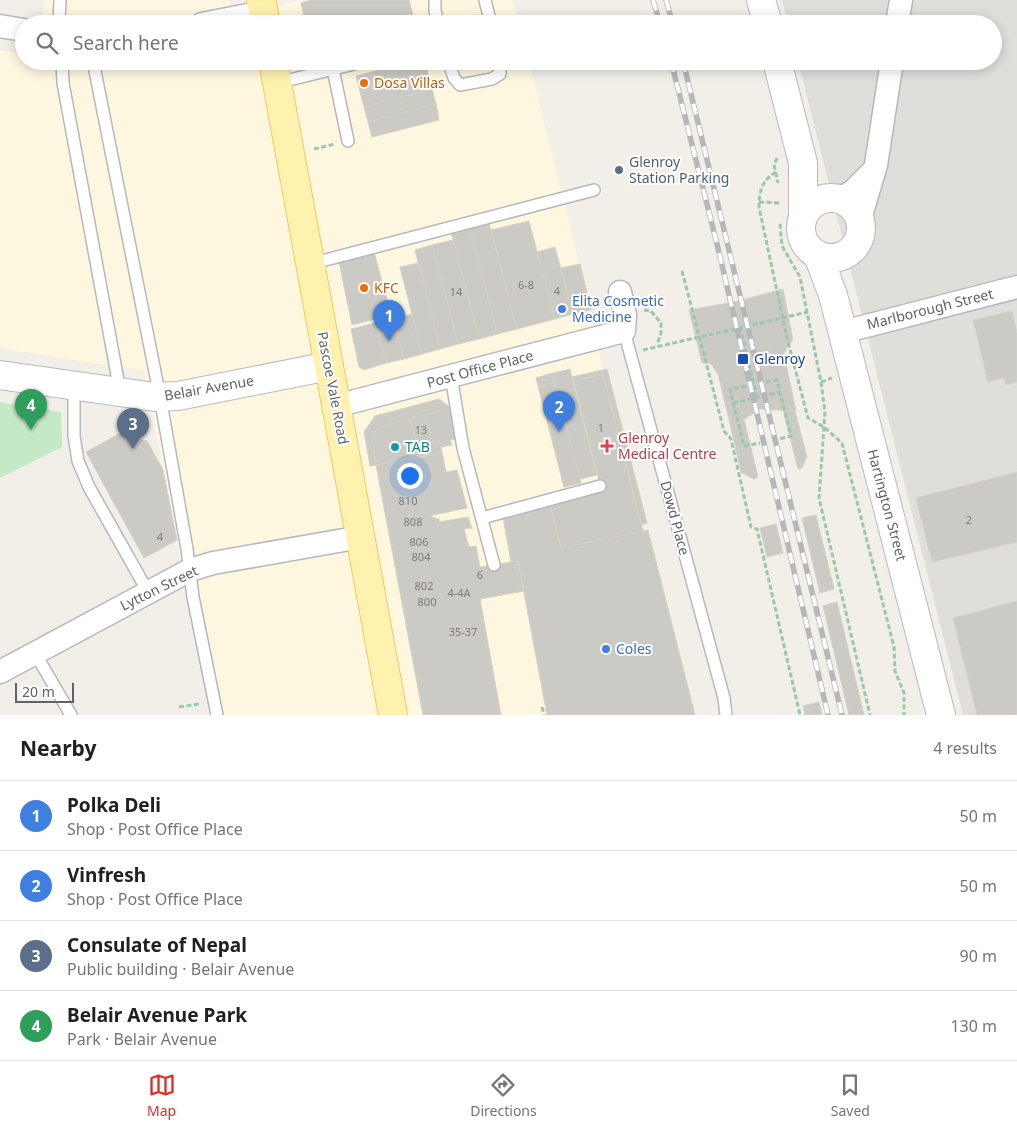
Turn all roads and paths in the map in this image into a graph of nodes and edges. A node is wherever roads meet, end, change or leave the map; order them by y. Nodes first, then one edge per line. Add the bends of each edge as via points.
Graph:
1 (60, 0) edge
2 (435, 0) edge
3 (485, 0) edge
4 (762, 0) edge
5 (901, 0) edge
6 (264, 12) edge
7 (60, 15) edge
8 (248, 15) edge
9 (435, 15) edge
10 (489, 15) edge
11 (766, 15) edge
12 (898, 15) edge
13 (0, 26) edge
14 (15, 28) edge
15 (62, 70) edge
16 (95, 70) edge
17 (314, 70) edge
18 (333, 70) edge
19 (451, 70) edge
20 (500, 70) edge
21 (778, 70) edge
22 (891, 70) edge
23 (275, 72) edge
24 (348, 141) dead end
25 (791, 158) junction
26 (877, 161) junction
27 (776, 172) junction
28 (779, 188) dead end
29 (594, 190) dead end
30 (781, 195) dead end
31 (835, 198) junction
32 (759, 202) junction
33 (786, 212) junction
34 (860, 220) junction
35 (846, 254) junction
36 (818, 255) junction
37 (310, 264) junction
38 (682, 271) dead end
39 (1017, 287) edge
40 (833, 295) junction
41 (621, 300) joint
42 (808, 312) junction
43 (783, 317) junction
44 (740, 327) junction
45 (624, 331) junction
46 (843, 332) junction
47 (699, 336) junction
48 (657, 346) junction
49 (631, 354) junction
50 (329, 366) junction
51 (0, 375) edge
52 (451, 376) junction
53 (766, 382) dead end
54 (74, 386) junction
55 (746, 386) dead end
56 (780, 392) junction
57 (121, 393) junction
58 (160, 396) junction
59 (757, 397) junction
60 (733, 403) junction
61 (336, 406) junction
62 (824, 427) junction
63 (780, 439) dead end
64 (760, 443) dead end
65 (600, 486) dead end
66 (482, 518) junction
67 (361, 537) junction
68 (494, 565) dead end
69 (190, 570) junction
70 (148, 592) junction
71 (35, 653) junction
72 (0, 672) edge
73 (214, 701) junction
74 (542, 706) dead end
75 (179, 707) dead end
76 (71, 715) edge
77 (217, 715) edge
78 (393, 715) edge
79 (544, 715) edge
80 (726, 715) edge
81 (800, 715) edge
82 (870, 715) edge
83 (904, 715) edge
84 (941, 715) edge

1 - 7 lane
2 - 9 lane
3 - 10 lane
4 - 11 street
5 - 12 street
6 - 8 street
13 - 14 street
15 - 57 lane
16 - 58 lane
17 - 23 lane
18 - 24 lane
19 - 20 lane via 460,85 468,85 492,79 500,74
21 - 25 street
22 - 26 street
23 - 37 main road, Pascoe Vale Road
25 - 27 path via 774,165
25 - 31 street via 824,193
25 - 33 street
26 - 31 street via 867,179 853,191
26 - 34 street
27 - 28 path
27 - 32 path via 767,177 761,187
29 - 37 lane
30 - 33 path
31 - 33 street
31 - 34 street via 849,203
32 - 33 path
32 - 43 path
33 - 36 street via 810,250
33 - 42 path via 782,246 800,276
34 - 35 street via 859,239
35 - 36 street via 827,258
35 - 40 street, Hartington Street via 839,266
36 - 40 street, Hartington Street
37 - 50 main road, Pascoe Vale Road
38 - 47 path
39 - 46 street, Marlborough Street
40 - 46 street, Hartington Street
41 - 45 street, Dowd Place
41 - 48 path via 651,311 661,323
42 - 43 path
42 - 62 path via 821,382
43 - 44 path
43 - 62 path via 804,410 814,423
44 - 47 path
44 - 59 path
45 - 49 lane, Dowd Place
45 - 52 street, Post Office Place
46 - 84 street, Hartington Street
47 - 48 path
47 - 81 path via 724,431 730,439 751,527 757,530
48 - 49 path
49 - 80 lane, Dowd Place
50 - 58 street, Belair Avenue via 178,396
50 - 61 main road, Pascoe Vale Road
51 - 54 street, Belair Avenue
52 - 61 street, Post Office Place
52 - 66 lane via 463,448
53 - 56 path via 777,380
54 - 57 street, Belair Avenue
54 - 70 lane via 74,436 78,461 88,487
55 - 60 path via 730,389
56 - 59 path
56 - 63 path via 791,436
57 - 58 street, Belair Avenue
58 - 69 lane
59 - 60 path
60 - 64 path via 744,446
61 - 67 main road, Pascoe Vale Road
62 - 82 path via 819,498
62 - 83 path via 842,443 894,647 895,671 904,693
65 - 66 lane
66 - 68 lane
67 - 69 street, Lytton Street via 213,563
67 - 78 main road, Pascoe Vale Road
69 - 70 street, Lytton Street
69 - 73 lane
70 - 71 street, Lytton Street
71 - 72 street, Lytton Street
71 - 76 lane
73 - 75 path
73 - 77 lane
74 - 79 path

